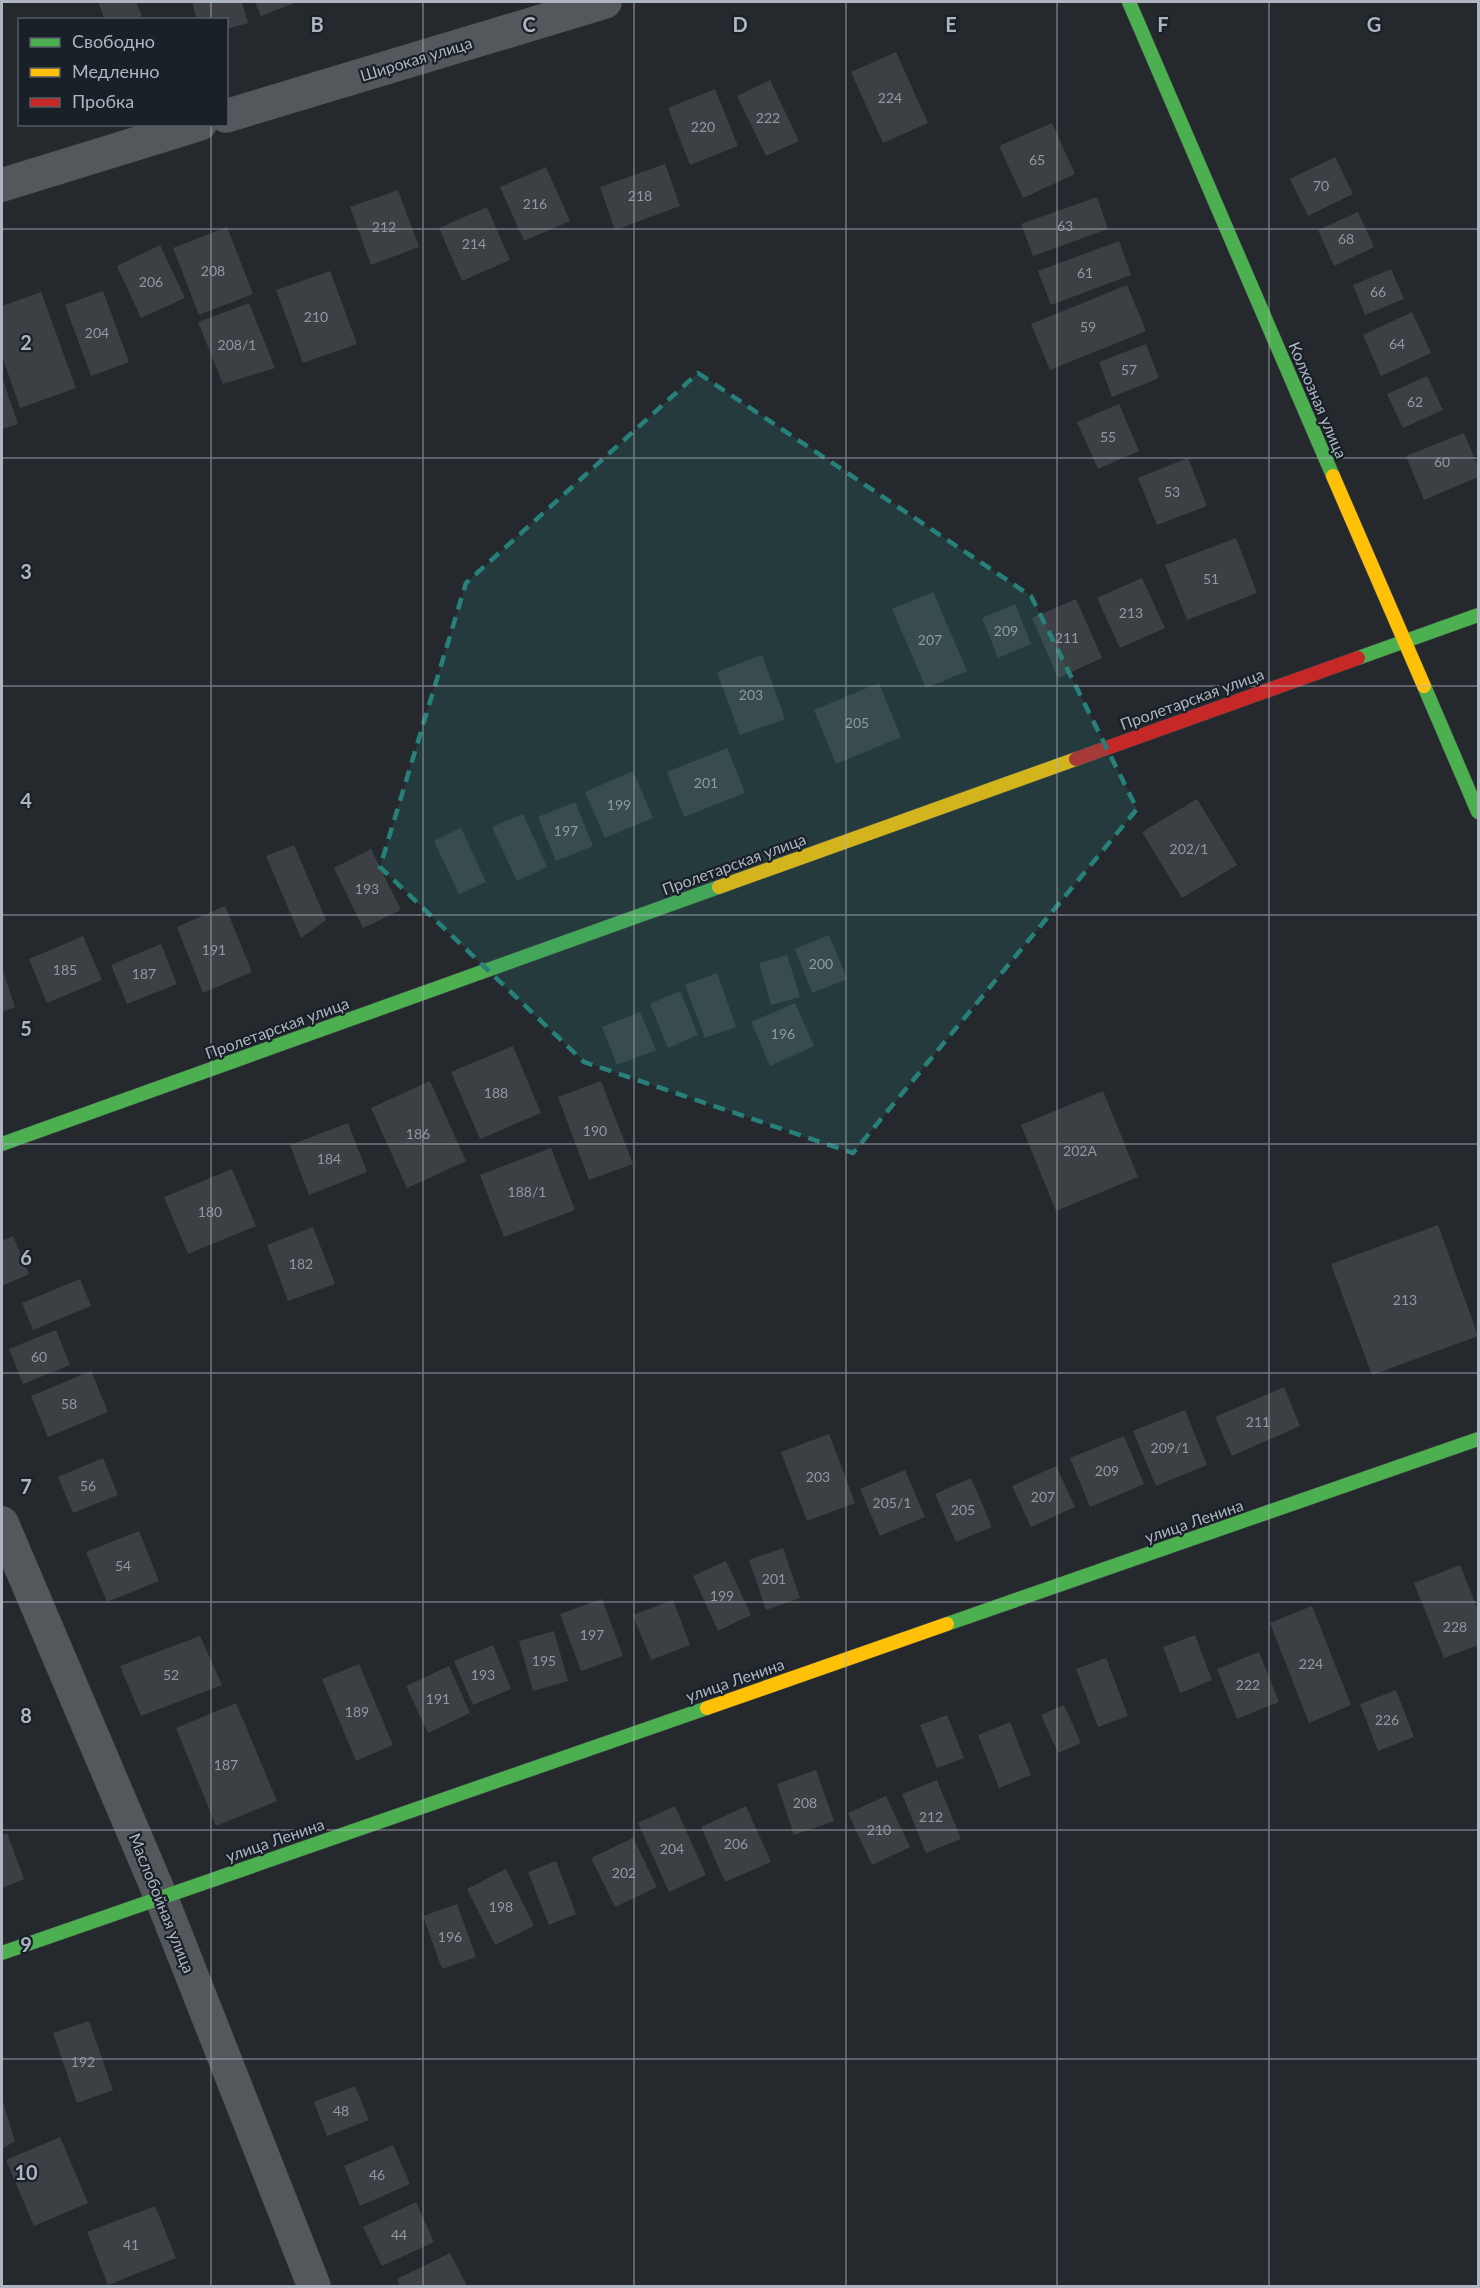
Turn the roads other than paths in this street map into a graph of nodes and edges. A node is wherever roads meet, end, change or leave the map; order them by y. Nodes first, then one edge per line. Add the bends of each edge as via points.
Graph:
1 (605, 2) edge
2 (1129, 2) edge
3 (228, 115) edge
4 (194, 126) edge
5 (2, 185) edge
6 (1479, 615) edge
7 (1404, 641) junction
8 (1479, 812) edge
9 (2, 1144) edge
10 (1479, 1439) edge
11 (2, 1523) edge
12 (161, 1897) junction
13 (2, 1953) edge
14 (314, 2286) edge

1 - 3 street, Широкая улица
2 - 7 street, Колхозная улица
4 - 5 street
6 - 7 street, Пролетарская улица
7 - 8 street, Колхозная улица
7 - 9 street, Пролетарская улица
10 - 12 street, улица Ленина
11 - 12 street, Маслобойная улица
12 - 13 street, улица Ленина
12 - 14 street, Маслобойная улица

